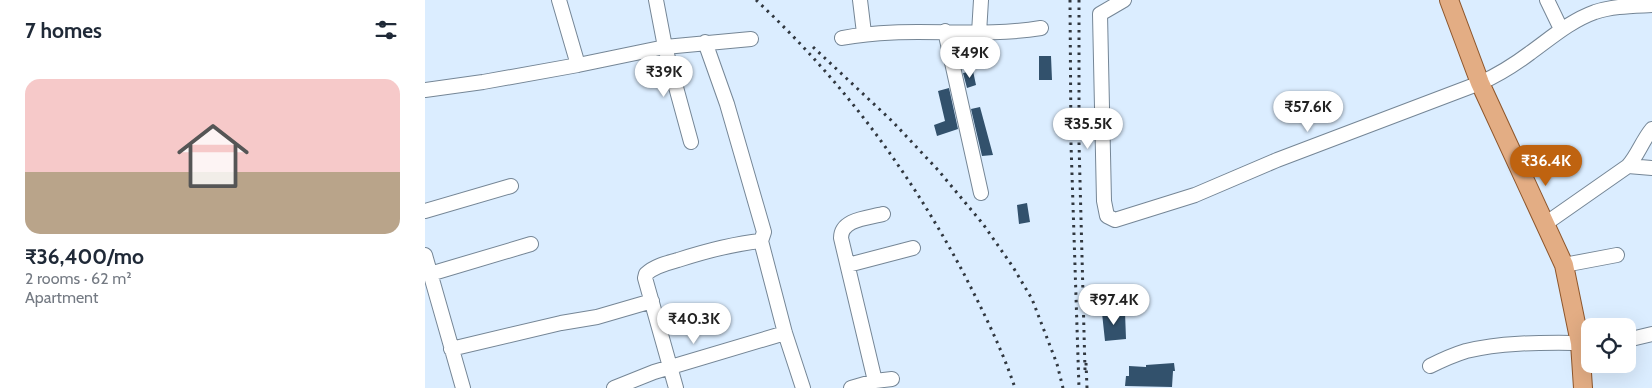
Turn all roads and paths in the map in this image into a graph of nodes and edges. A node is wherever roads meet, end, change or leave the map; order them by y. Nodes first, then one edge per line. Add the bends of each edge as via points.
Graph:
1 (559, 0) edge
2 (656, 0) edge
3 (860, 0) edge
4 (981, 0) edge
5 (1124, 0) edge
6 (1449, 0) edge
7 (1547, 0) edge
8 (1652, 6) edge
9 (1041, 28) dead end
10 (1561, 29) junction
11 (945, 31) junction
12 (979, 33) junction
13 (865, 34) junction
14 (842, 38) dead end
15 (751, 39) dead end
16 (705, 42) junction
17 (665, 47) junction
18 (578, 65) junction
19 (1480, 83) junction
20 (425, 90) edge
21 (1652, 129) edge
22 (691, 142) dead end
23 (1628, 166) junction
24 (1652, 168) edge
25 (511, 186) dead end
26 (981, 193) dead end
27 (425, 211) edge
28 (883, 214) dead end
29 (1545, 224) junction
30 (761, 241) junction
31 (531, 244) dead end
32 (913, 248) dead end
33 (1617, 254) dead end
34 (425, 255) edge
35 (848, 265) junction
36 (1564, 265) junction
37 (430, 274) junction
38 (652, 301) junction
39 (1581, 328) edge
40 (785, 333) junction
41 (1652, 334) edge
42 (1636, 338) edge
43 (1581, 343) edge
44 (451, 349) junction
45 (1430, 366) dead end
46 (669, 367) junction
47 (1584, 373) edge
48 (892, 379) dead end
49 (875, 380) junction
50 (463, 388) edge
51 (614, 388) edge
52 (676, 388) edge
53 (802, 388) edge
54 (851, 388) edge
55 (1583, 388) edge

1 - 18 street
2 - 17 street
3 - 13 street
4 - 12 street
5 - 19 street via 1100,14 1104,201 1105,212 1111,219 1121,219 1195,195 1277,160
6 - 19 main road
7 - 10 street
8 - 10 street via 1612,7 1580,18
9 - 12 street
10 - 19 street via 1529,54
11 - 12 street
11 - 13 street
11 - 26 street
13 - 14 street
15 - 16 street
16 - 17 street
16 - 30 street via 727,104 764,232
17 - 18 street
17 - 22 street
18 - 20 street
19 - 29 main road
21 - 23 street
23 - 24 street
23 - 29 street
25 - 27 street
28 - 35 street via 851,222 841,231
29 - 36 main road
30 - 38 street via 723,246 649,271 645,278
30 - 40 street
31 - 37 street
32 - 35 street
33 - 36 street
34 - 37 street
35 - 49 street
36 - 39 main road
37 - 44 street
38 - 44 street via 597,317
38 - 46 street
40 - 46 street
40 - 53 street
41 - 42 street
43 - 45 street via 1553,342 1476,349
44 - 50 street
46 - 51 street
46 - 52 street
47 - 55 main road
48 - 49 street
49 - 54 street

